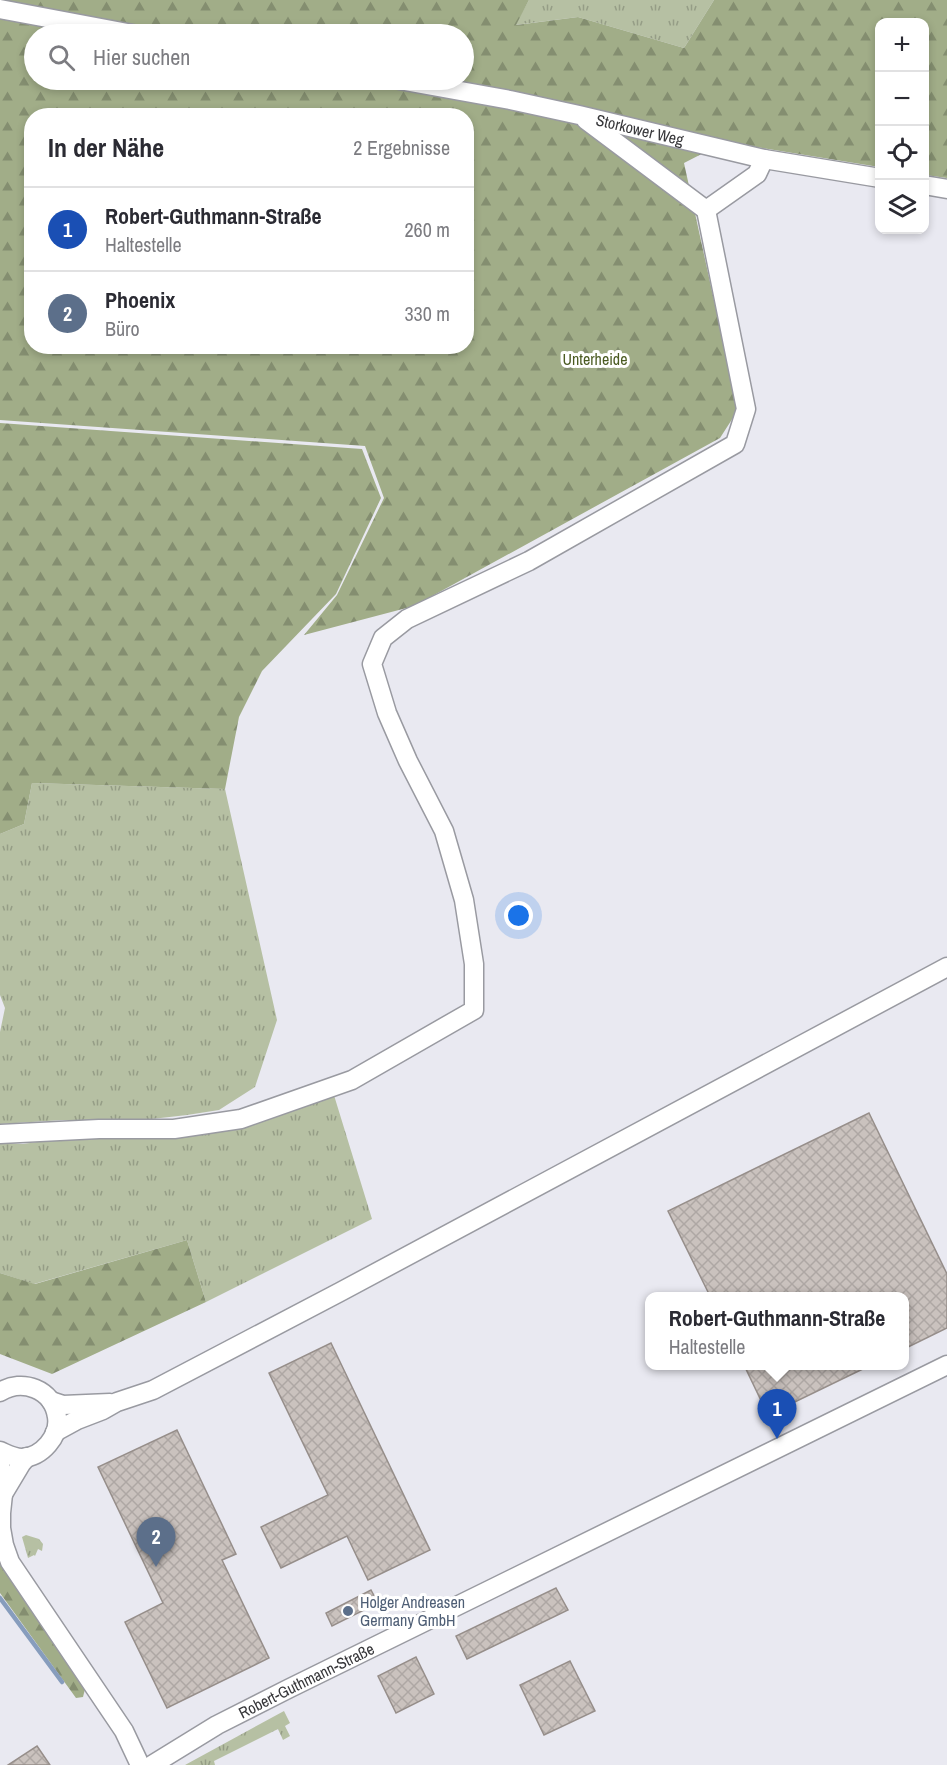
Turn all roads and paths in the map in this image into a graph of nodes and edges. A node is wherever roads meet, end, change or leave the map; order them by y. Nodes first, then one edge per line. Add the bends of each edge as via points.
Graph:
1 (0, 9) edge
2 (80, 24) edge
3 (454, 90) edge
4 (579, 115) junction
5 (764, 159) junction
6 (875, 177) edge
7 (929, 186) edge
8 (947, 189) edge
9 (706, 210) junction
10 (947, 967) edge
11 (0, 1134) edge
12 (947, 1365) edge
13 (2, 1388) edge
14 (51, 1401) junction
15 (117, 1402) junction
16 (56, 1432) junction
17 (0, 1451) edge
18 (27, 1457) junction
19 (0, 1463) edge
20 (3, 1494) junction
21 (140, 1765) edge
22 (152, 1765) edge

1 - 2 street
3 - 4 street, Storkower Weg
4 - 5 street, Storkower Weg
4 - 9 street
5 - 6 street, Storkower Weg
5 - 9 street via 757,174
7 - 8 street
9 - 11 street via 746,409 735,444 529,561 407,619 383,638 372,664 387,713 447,841 474,964 474,1010 352,1080 241,1119 174,1129
10 - 15 street via 195,1369
12 - 22 street, Robert-Guthmann-Straße via 297,1684 217,1725
13 - 14 street via 31,1387
14 - 15 street via 63,1405
14 - 16 street via 57,1417
15 - 16 street
16 - 18 street via 46,1448
17 - 18 street
18 - 20 street
19 - 20 street
20 - 21 street via 1,1528 10,1562 124,1731

